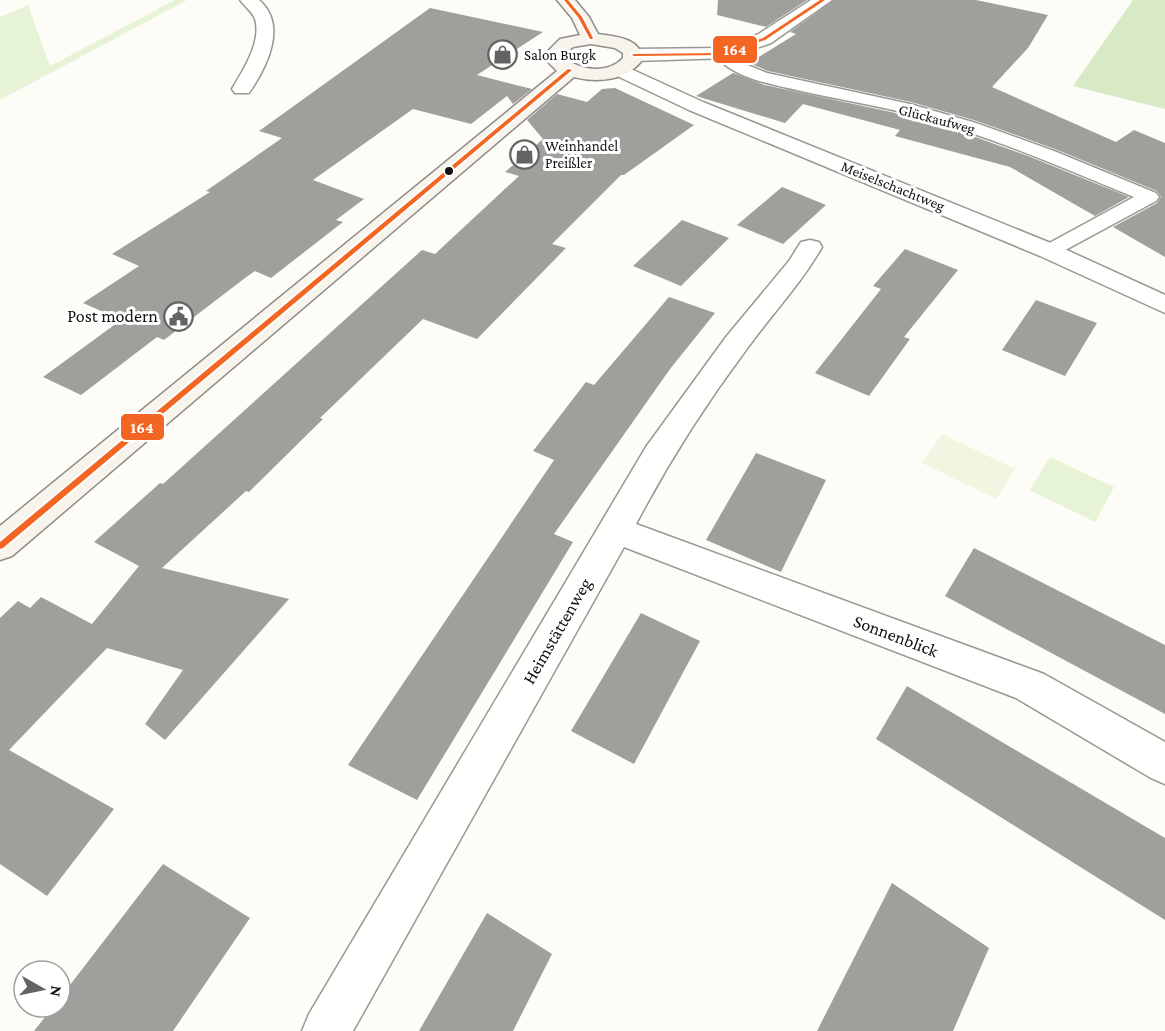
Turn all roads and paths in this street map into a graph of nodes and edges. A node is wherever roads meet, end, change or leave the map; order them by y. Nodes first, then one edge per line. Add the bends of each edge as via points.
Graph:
1 (249, 0) edge
2 (566, 0) edge
3 (823, 0) edge
4 (591, 38) junction
5 (722, 54) junction
6 (627, 63) junction
7 (570, 70) junction
8 (242, 88) dead end
9 (810, 247) dead end
10 (1049, 251) junction
11 (1165, 305) edge
12 (616, 530) junction
13 (0, 546) edge
14 (1165, 764) edge
15 (326, 1031) edge

1 - 8 street via 262,13 266,30 260,59
2 - 4 main road
3 - 5 street via 764,39
4 - 6 main road via 621,42 632,51
4 - 7 main road via 567,43 555,53 556,60
5 - 6 street
5 - 10 lane, Glückaufweg via 739,66 788,82 943,118 1009,140 1149,197
6 - 7 main road via 594,74
6 - 10 street, Meiselschachtweg via 696,106
7 - 13 main road
9 - 12 street, Heimstättenweg via 657,455
10 - 11 street, Meiselschachtweg
12 - 14 street, Sonnenblick via 1030,686
12 - 15 street, Heimstättenweg

